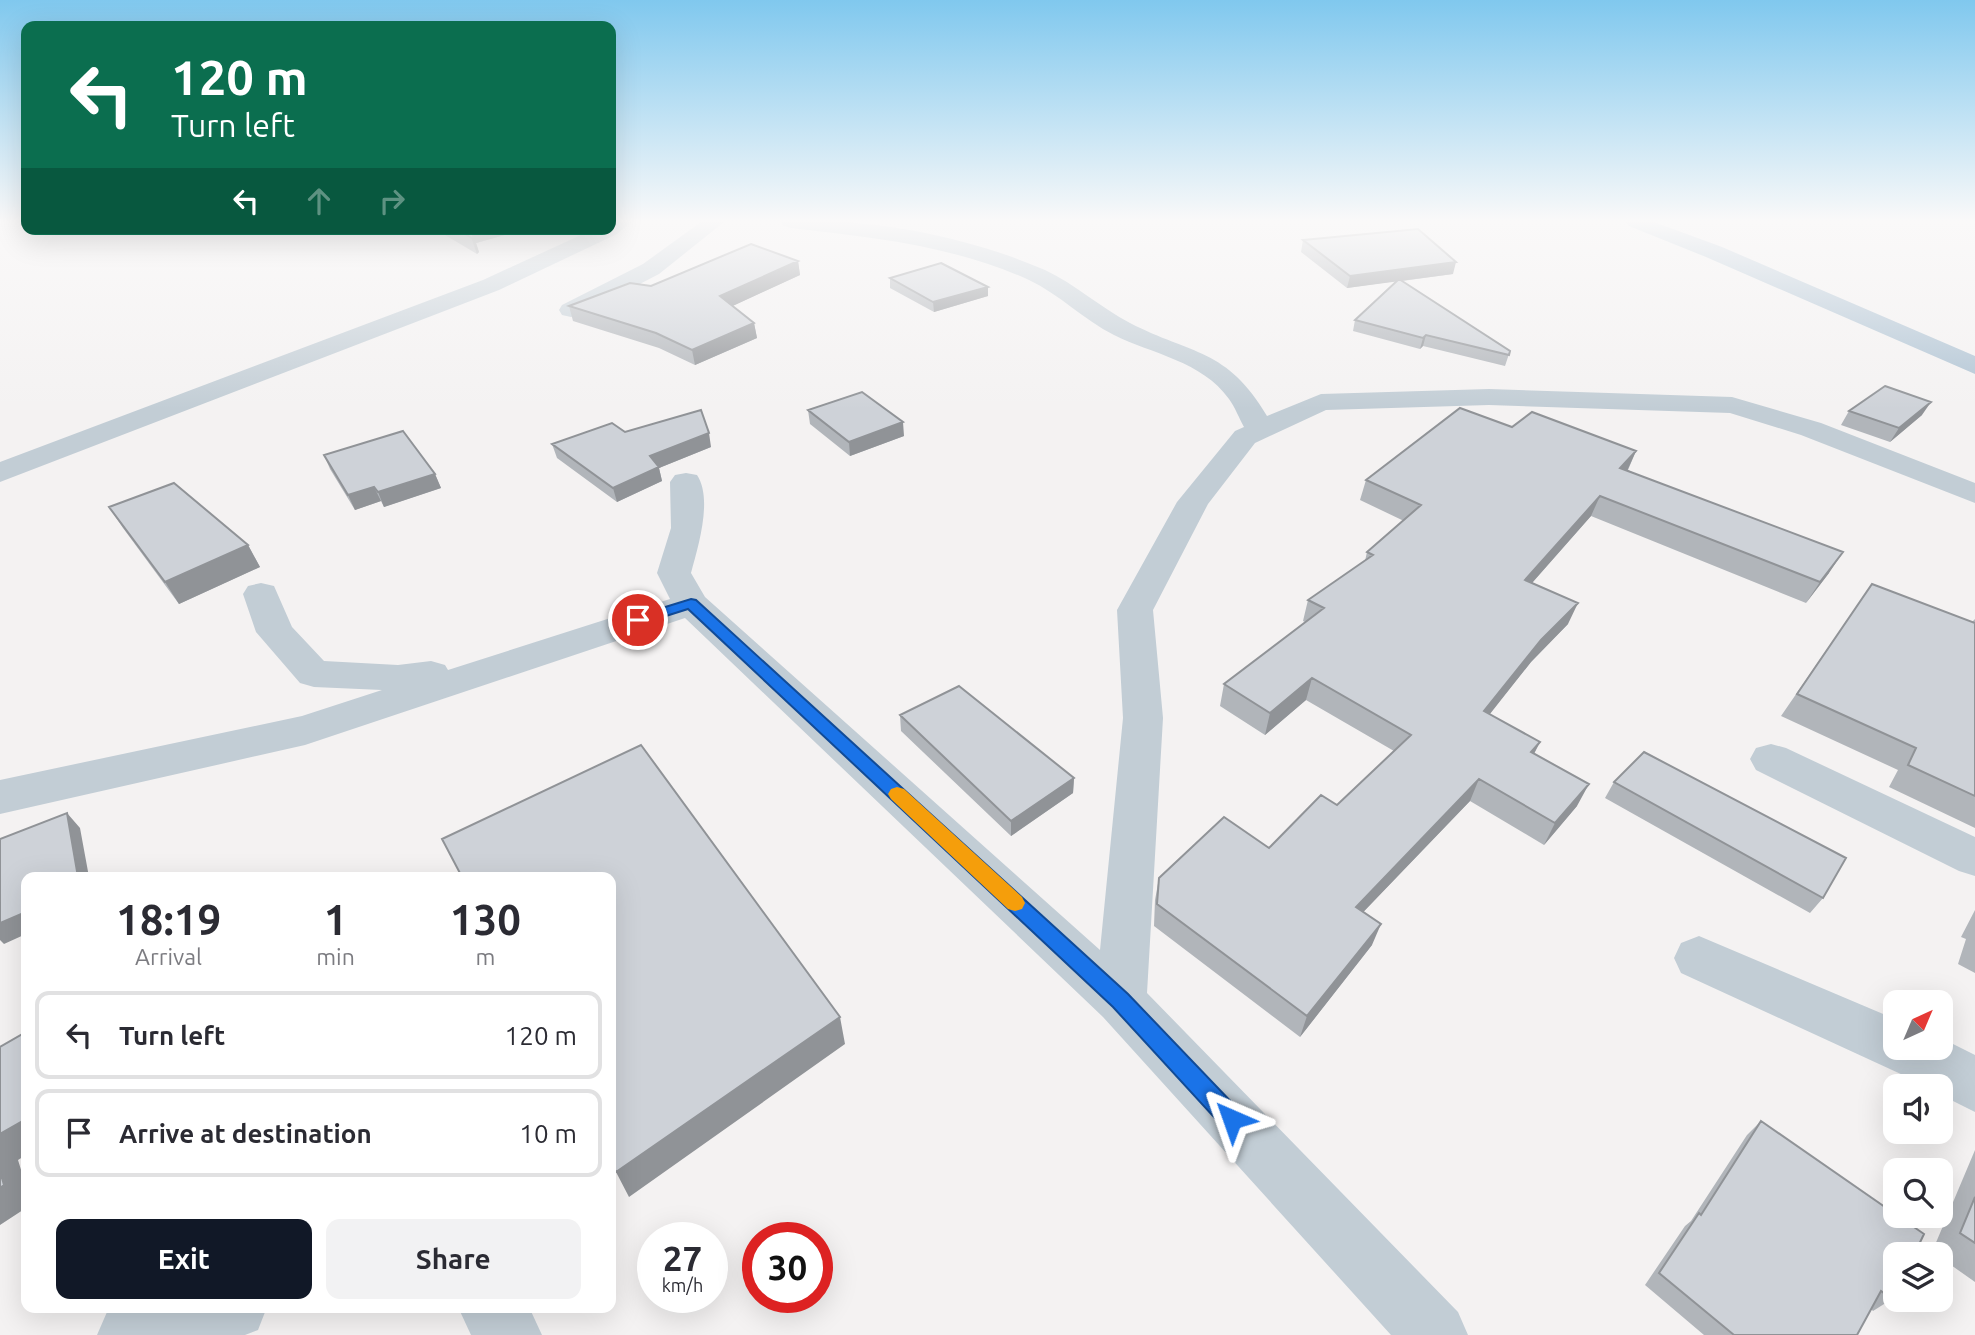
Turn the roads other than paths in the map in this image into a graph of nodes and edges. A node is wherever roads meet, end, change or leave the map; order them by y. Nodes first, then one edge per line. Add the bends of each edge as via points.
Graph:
1 (493, 284) edge
2 (621, 284) edge
3 (1052, 284) edge
4 (1788, 284) edge
5 (1821, 284) edge
6 (571, 310) edge
7 (1975, 349) edge
8 (1975, 366) edge
9 (1260, 430) junction
10 (0, 473) edge
11 (686, 482) dead end
12 (1975, 494) edge
13 (261, 594) dead end
14 (691, 604) junction
15 (499, 665) junction
16 (1771, 760) dead end
17 (100, 775) junction
18 (0, 797) edge
19 (0, 815) edge
20 (1975, 858) edge
21 (1699, 958) dead end
22 (1121, 1001) junction
23 (1883, 1039) edge
24 (1932, 1060) edge
25 (1975, 1086) edge
26 (212, 1313) edge
27 (494, 1313) edge
28 (130, 1335) edge
29 (509, 1335) edge
30 (1435, 1335) edge

1 - 10 street
2 - 6 street
3 - 9 street via 1122,329 1188,355 1220,375 1240,394
4 - 8 main road
5 - 7 main road
9 - 12 street via 1321,402 1489,397 1732,405 1811,429
9 - 22 street via 1245,437 1193,502 1135,610 1143,718
11 - 14 street via 687,528 674,572
13 - 15 street via 275,632 314,674 398,678
14 - 15 street
14 - 22 street
15 - 17 street via 305,730
16 - 20 street
17 - 18 street
17 - 19 street
21 - 23 street
22 - 30 street
24 - 25 street
26 - 28 street
27 - 29 street

